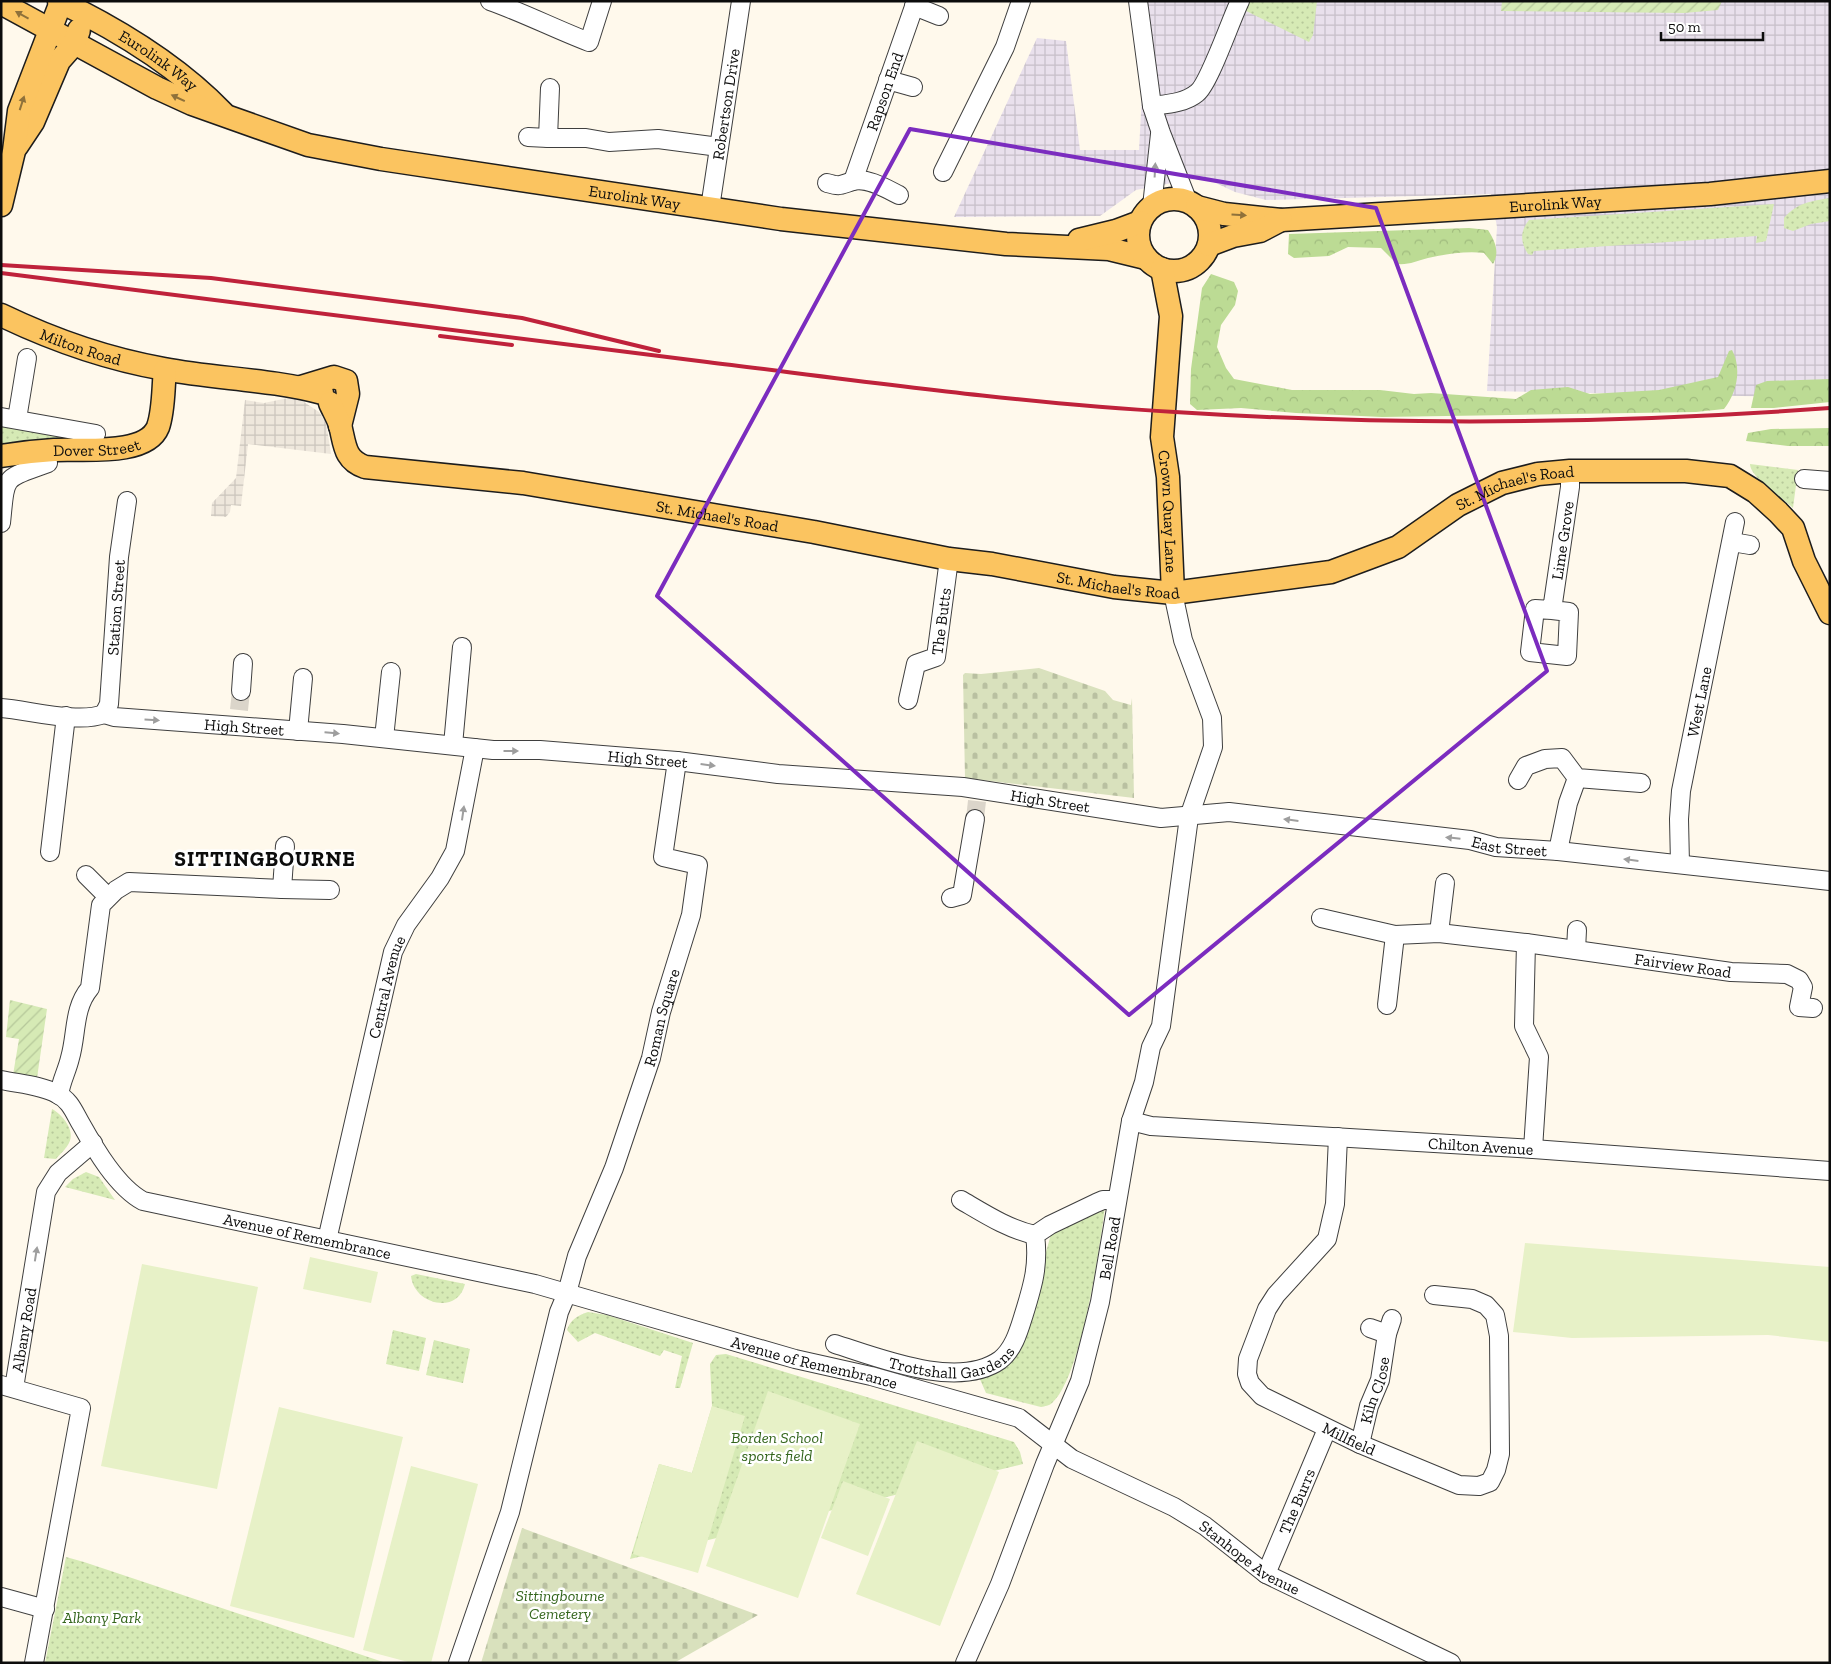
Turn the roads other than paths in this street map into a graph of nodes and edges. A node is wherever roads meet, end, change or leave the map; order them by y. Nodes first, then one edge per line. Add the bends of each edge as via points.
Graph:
1 (60, 1) edge
2 (490, 1) edge
3 (602, 1) edge
4 (741, 1) edge
5 (1021, 1) edge
6 (1138, 1) edge
7 (1240, 1) edge
8 (1, 3) edge
9 (915, 4) edge
10 (87, 8) edge
11 (939, 16) dead end
12 (50, 31) junction
13 (74, 44) junction
14 (888, 80) junction
15 (913, 87) dead end
16 (550, 88) dead end
17 (1152, 106) junction
18 (224, 114) junction
19 (1160, 133) junction
20 (528, 137) dead end
21 (548, 138) junction
22 (719, 147) junction
23 (14, 151) junction
24 (943, 172) dead end
25 (853, 181) junction
26 (1830, 181) edge
27 (827, 183) dead end
28 (898, 195) dead end
29 (1193, 204) junction
30 (1, 205) edge
31 (710, 208) junction
32 (1146, 214) junction
33 (1281, 220) junction
34 (1209, 245) junction
35 (1054, 246) junction
36 (1154, 264) junction
37 (1190, 267) junction
38 (1, 315) edge
39 (1171, 316) junction
40 (27, 358) dead end
41 (164, 370) junction
42 (208, 374) junction
43 (162, 399) junction
44 (9, 418) edge
45 (96, 434) dead end
46 (1, 456) edge
47 (48, 463) dead end
48 (1570, 471) junction
49 (1804, 478) dead end
50 (1830, 481) edge
51 (126, 501) dead end
52 (1735, 522) dead end
53 (1, 523) edge
54 (1732, 542) junction
55 (1750, 545) dead end
56 (949, 559) junction
57 (1173, 593) junction
58 (1552, 610) dead end
59 (1830, 613) edge
60 (462, 647) dead end
61 (243, 663) dead end
62 (391, 672) dead end
63 (303, 678) dead end
64 (241, 691) tunnel mouth
65 (908, 700) dead end
66 (1, 708) edge
67 (104, 714) junction
68 (66, 716) junction
69 (298, 731) junction
70 (384, 738) junction
71 (453, 745) junction
72 (475, 748) junction
73 (677, 761) junction
74 (1577, 778) junction
75 (1518, 780) dead end
76 (1641, 783) dead end
77 (1189, 816) junction
78 (975, 819) tunnel mouth
79 (286, 846) dead end
80 (1558, 851) junction
81 (50, 852) dead end
82 (1680, 864) junction
83 (86, 875) dead end
84 (1830, 881) edge
85 (1445, 883) dead end
86 (282, 890) junction
87 (330, 890) dead end
88 (108, 898) junction
89 (951, 898) dead end
90 (1321, 918) dead end
91 (1577, 930) dead end
92 (1439, 933) junction
93 (1395, 935) junction
94 (1526, 943) junction
95 (1576, 950) junction
96 (1388, 1005) dead end
97 (1813, 1008) dead end
98 (1, 1080) edge
99 (59, 1094) junction
100 (1131, 1121) junction
101 (1338, 1137) junction
102 (93, 1143) junction
103 (1533, 1149) junction
104 (1830, 1171) edge
105 (961, 1200) dead end
106 (1116, 1200) junction
107 (1035, 1235) junction
108 (327, 1240) junction
109 (567, 1294) junction
110 (1434, 1295) dead end
111 (1383, 1327) dead end
112 (834, 1344) dead end
113 (8, 1387) edge
114 (1327, 1429) junction
115 (1360, 1444) junction
116 (1053, 1445) junction
117 (1266, 1574) junction
118 (1, 1597) edge
119 (45, 1609) junction
120 (34, 1663) edge
121 (458, 1663) edge
122 (965, 1663) edge
123 (1451, 1663) edge

1 - 10 main road, Eurolink Way
1 - 12 main road
2 - 3 street via 588,42
4 - 22 street, Robertson Drive
5 - 24 street via 1005,47
6 - 17 street
7 - 17 street via 1198,92 1184,100
12 -> 8 main road, Eurolink Way
9 - 11 street
9 - 14 street, Rapson End
10 - 13 main road
10 - 18 main road, Eurolink Way via 169,64
12 - 13 main road, Eurolink Way
23 -> 12 main road via 20,111
18 -> 13 main road, Eurolink Way via 157,88
13 - 23 main road via 59,61 33,122
14 - 15 street
14 - 25 street, Rapson End
16 - 21 street
17 - 19 street
18 - 31 main road, Eurolink Way via 308,145 425,166
19 - 29 street
32 -> 19 street
20 - 21 street
21 - 22 street via 609,142 658,139
22 - 31 street, Robertson Drive
23 - 30 main road
25 - 27 street via 839,186
25 - 28 street via 878,186
26 - 33 main road, Eurolink Way via 1710,194
29 - 32 main road via 1169,199
29 -> 33 main road, Eurolink Way via 1224,214
29 - 34 main road via 1208,224
31 - 35 main road, Eurolink Way via 781,220 1006,244
32 - 35 main road, Eurolink Way via 1116,231
32 - 36 main road via 1138,241
33 - 34 main road, Eurolink Way via 1260,231
34 - 37 main road via 1205,254
35 - 36 main road, Eurolink Way via 1109,249
36 - 37 main road via 1181,270
36 - 39 main road, Crown Quay Lane
37 - 39 main road, Crown Quay Lane
38 - 41 main road, Milton Road via 87,351
39 - 57 main road, Crown Quay Lane via 1162,437 1168,476
40 - 44 street
41 - 42 main road, St. Michael's Road
41 - 43 main road, Dover Street
42 - 43 main road
42 - 56 main road, St. Michael's Road via 326,392 347,454 366,467 523,483 814,532
43 - 46 main road, Dover Street via 158,427 139,443 114,448
44 - 45 street
47 - 53 street via 12,476 6,483
48 - 57 main road, St. Michael's Road via 1538,474 1502,483 1458,506 1398,547 1331,572
48 - 58 street, Lime Grove
48 - 59 main road, St. Michael's Road via 1686,471 1730,476 1756,492 1793,528 1804,561
49 - 50 street
51 - 67 street, Station Street via 109,704
52 - 54 street, West Lane
54 - 55 street
54 - 82 street, West Lane via 1682,792 1678,818
56 - 57 main road, St. Michael's Road via 1114,587
56 - 65 street, The Butts via 936,657 916,664
57 - 77 street, Crown Quay Lane via 1183,640 1212,718 1213,747
60 - 71 street
61 - 64 street
62 - 70 street
63 - 69 street
66 - 68 street, High Street
67 - 68 street, High Street
67 -> 69 street, High Street via 114,717 238,718
68 - 81 street
69 -> 70 street, High Street
70 - 71 street, High Street
71 - 72 street, High Street
72 -> 73 street, High Street
108 -> 72 street, Central Avenue via 393,952 406,925 455,851
73 -> 77 street, High Street via 1161,818
73 - 109 street, Roman Square via 663,857 698,865 691,915 651,1058 614,1168 577,1256
74 - 75 street via 1562,758 1545,759 1526,766
74 - 76 street
74 - 80 street
80 -> 77 street, East Street via 1229,812
77 - 100 street, Bell Road via 1161,1026 1151,1047
78 - 89 street via 962,895
79 - 86 street
82 -> 80 street, East Street
82 - 84 street, East Street
83 - 88 street
85 - 92 street
86 - 87 street
86 - 88 street via 129,882
88 - 99 street via 101,905 90,988 81,999 71,1057 61,1078
90 - 93 street, Fairview Road
91 - 95 street
92 - 93 street, Fairview Road
92 - 94 street, Fairview Road
93 - 96 street
94 - 95 street, Fairview Road
94 - 103 street via 1524,1026 1539,1057
95 - 97 street, Fairview Road via 1731,972 1787,974 1799,980 1802,987 1799,1007
98 - 99 street
99 - 102 street, Avenue of Remembrance via 70,1103
100 - 101 street, Chilton Avenue via 1151,1126
100 - 106 street, Bell Road
101 - 103 street, Chilton Avenue
101 - 114 street, Millfield via 1335,1204 1327,1239 1267,1309 1248,1359 1247,1374 1250,1383 1262,1396
102 - 108 street, Avenue of Remembrance via 124,1188 143,1201
113 -> 102 street, Albany Road via 46,1192 58,1173
103 - 104 street, Chilton Avenue
105 - 107 street via 1020,1232
106 - 107 street via 1096,1203
106 - 116 street, Bell Road via 1100,1302 1080,1380
107 - 112 street, Trottshall Gardens via 1037,1267 1019,1330 1012,1348 991,1365 973,1372 932,1371
108 - 109 street, Avenue of Remembrance via 486,1273
109 - 116 street, Avenue of Remembrance via 1019,1418
109 - 121 street via 559,1312 510,1512
110 - 115 street, Millfield via 1472,1299 1486,1305 1495,1315 1499,1336 1500,1454 1496,1470 1490,1482 1479,1486 1459,1485
111 - 115 street, Kiln Close via 1380,1380 1369,1406
113 - 119 street, Albany Road via 81,1408
114 - 115 street, Millfield
114 - 117 street, The Burrs
116 - 117 street, Stanhope Avenue via 1072,1459 1174,1507 1205,1526
116 - 122 street, Bell Road via 1000,1584
117 - 123 street, Stanhope Avenue
118 - 119 street
119 - 120 street, Albany Road

